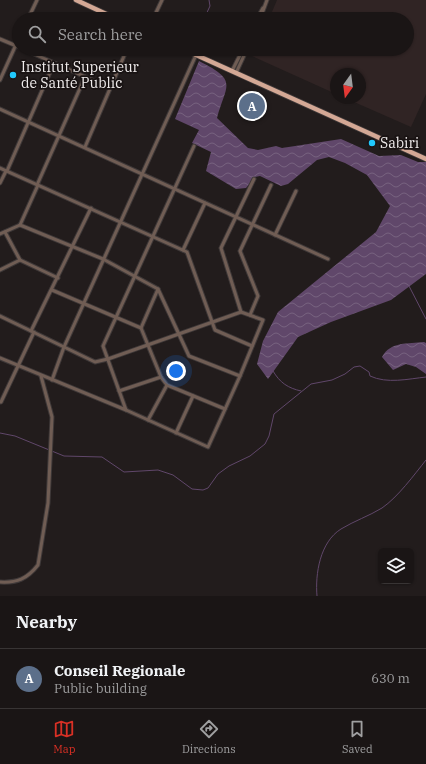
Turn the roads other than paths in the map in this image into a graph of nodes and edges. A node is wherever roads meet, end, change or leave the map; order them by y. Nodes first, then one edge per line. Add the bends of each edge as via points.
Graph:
1 (37, 0) edge
2 (76, 0) edge
3 (162, 0) edge
4 (266, 2) edge
5 (31, 12) edge
6 (103, 12) edge
7 (156, 12) edge
8 (261, 12) edge
9 (262, 12) edge
10 (0, 39) edge
11 (12, 45) edge
12 (12, 56) edge
13 (38, 56) edge
14 (124, 56) edge
15 (240, 56) edge
16 (243, 56) edge
17 (195, 57) joint
18 (54, 63) junction
19 (234, 72) junction
20 (85, 77) junction
21 (0, 80) edge
22 (110, 88) junction
23 (0, 108) edge
24 (28, 122) junction
25 (60, 136) junction
26 (194, 146) dead end
27 (85, 148) junction
28 (426, 159) edge
29 (0, 168) edge
30 (6, 171) junction
31 (142, 174) junction
32 (254, 180) dead end
33 (0, 183) edge
34 (37, 185) junction
35 (271, 185) dead end
36 (176, 189) junction
37 (296, 191) dead end
38 (205, 203) junction
39 (91, 208) junction
40 (236, 217) junction
41 (120, 222) junction
42 (252, 224) junction
43 (20, 225) junction
44 (5, 232) junction
45 (0, 234) edge
46 (276, 235) junction
47 (153, 237) junction
48 (72, 247) junction
49 (183, 250) junction
50 (103, 259) junction
51 (328, 259) dead end
52 (20, 260) junction
53 (0, 270) edge
54 (135, 275) junction
55 (58, 278) junction
56 (158, 289) junction
57 (52, 290) junction
58 (83, 304) junction
59 (241, 312) junction
60 (250, 315) junction
61 (0, 316) edge
62 (115, 319) junction
63 (212, 322) junction
64 (141, 328) junction
65 (32, 332) junction
66 (178, 334) junction
67 (148, 345) junction
68 (252, 346) junction
69 (64, 347) junction
70 (0, 358) edge
71 (108, 359) junction
72 (17, 366) junction
73 (41, 376) junction
74 (240, 376) junction
75 (161, 377) junction
76 (52, 380) junction
77 (167, 385) junction
78 (119, 391) junction
79 (193, 396) junction
80 (0, 402) edge
81 (225, 409) junction
82 (126, 410) junction
83 (148, 420) junction
84 (176, 432) junction
85 (0, 582) edge

1 - 5 street
2 - 6 highway
3 - 7 street
4 - 8 street
4 - 9 street
10 - 11 street
12 - 21 street
13 - 18 street
14 - 22 street
15 - 19 street
16 - 19 street
17 - 19 highway
17 - 31 street
18 - 20 street
18 - 24 street
19 - 28 highway
20 - 22 street
20 - 25 street
22 - 27 street
23 - 24 street
24 - 25 street
24 - 30 street
25 - 27 street
25 - 34 street
26 - 36 street
27 - 31 street
29 - 30 street
30 - 33 street
30 - 34 street
31 - 36 street
31 - 41 street
32 - 40 street
34 - 39 street
34 - 43 street
35 - 42 street
36 - 38 street
36 - 47 street
37 - 46 street
38 - 40 street
38 - 49 street
39 - 41 street
39 - 48 street
40 - 42 street
40 - 59 street via 221,248
41 - 47 street
41 - 50 street
42 - 46 street
42 - 60 street via 240,251 258,296
43 - 44 street
43 - 48 street
44 - 45 street
44 - 52 street
46 - 51 street
47 - 49 street
47 - 54 street
48 - 50 street
48 - 55 street
49 - 63 street via 187,252
50 - 54 street
50 - 58 street
52 - 53 street
52 - 55 street
54 - 56 street
54 - 62 street
55 - 57 street
56 - 64 street
56 - 66 street
57 - 58 street
57 - 65 street
58 - 62 street
58 - 69 street
59 - 60 street
59 - 63 street
60 - 68 street via 263,320
61 - 65 street
62 - 64 street
62 - 71 street via 103,346
63 - 66 street
63 - 68 street via 215,330
64 - 67 street
65 - 69 street
65 - 72 street
66 - 67 street
66 - 74 street via 189,356
67 - 71 street
67 - 75 street
68 - 74 street
69 - 71 street via 95,362
69 - 76 street
70 - 72 street
71 - 78 street
72 - 73 street
72 - 80 street
73 - 76 street
73 - 85 street via 52,417 48,503 38,565 20,581
74 - 81 street
75 - 77 street
75 - 78 street
76 - 82 street
77 - 79 street
77 - 83 street
78 - 82 street
79 - 81 street
79 - 84 street
81 - 84 street via 208,447
82 - 83 street
83 - 84 street

